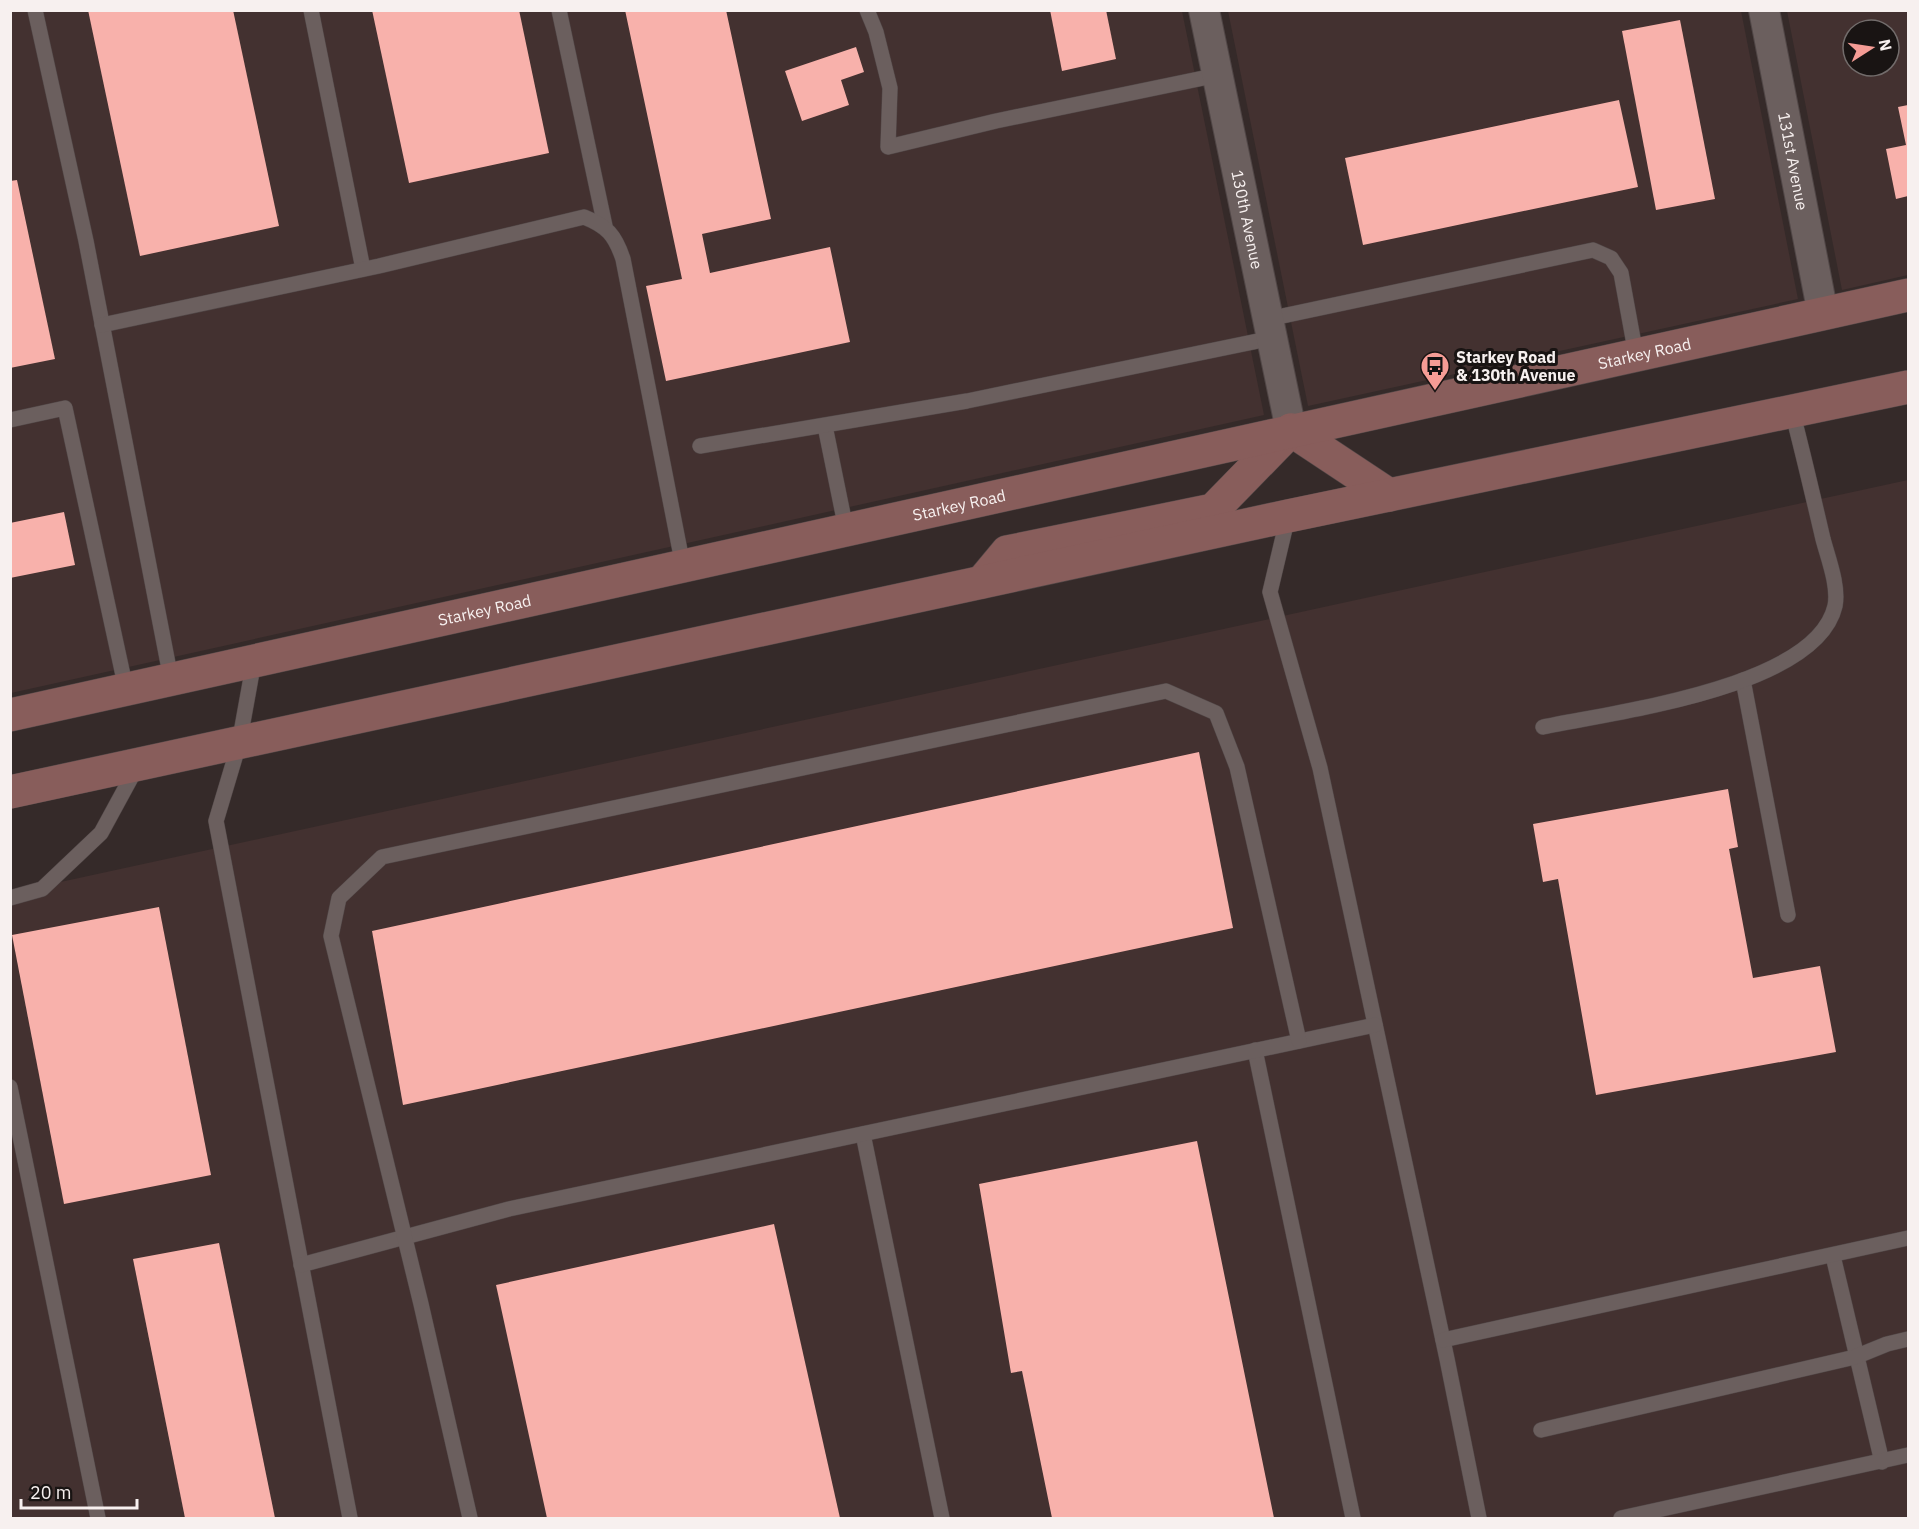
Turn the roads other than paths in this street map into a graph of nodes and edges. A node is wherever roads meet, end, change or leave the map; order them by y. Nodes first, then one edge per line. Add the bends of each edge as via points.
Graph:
1 (35, 10) edge
2 (310, 10) edge
3 (559, 10) edge
4 (867, 10) edge
5 (1204, 10) edge
6 (1764, 10) edge
7 (1218, 75) junction
8 (605, 226) junction
9 (363, 270) junction
10 (1908, 295) edge
11 (1823, 314) junction
12 (102, 325) junction
13 (1270, 328) junction
14 (1636, 355) junction
15 (1908, 387) edge
16 (1792, 411) junction
17 (10, 420) edge
18 (825, 426) junction
19 (1291, 430) junction
20 (700, 446) dead end
21 (1389, 495) junction
22 (1288, 516) junction
23 (846, 529) junction
24 (683, 566) junction
25 (982, 582) junction
26 (254, 661) junction
27 (171, 679) junction
28 (1743, 680) junction
29 (126, 689) junction
30 (10, 715) edge
31 (1543, 727) dead end
32 (239, 744) junction
33 (138, 765) junction
34 (10, 792) edge
35 (10, 897) edge
36 (1788, 915) dead end
37 (1375, 1025) junction
38 (1299, 1041) junction
39 (1255, 1050) junction
40 (10, 1087) edge
41 (863, 1134) junction
42 (403, 1237) junction
43 (1908, 1238) edge
44 (1833, 1256) junction
45 (301, 1265) junction
46 (1908, 1339) edge
47 (1443, 1340) junction
48 (1856, 1357) junction
49 (1541, 1430) dead end
50 (1908, 1455) edge
51 (1882, 1461) junction
52 (98, 1518) edge
53 (350, 1518) edge
54 (470, 1518) edge
55 (942, 1518) edge
56 (1353, 1518) edge
57 (1479, 1518) edge
58 (1621, 1518) edge

1 - 12 lane
2 - 9 lane
3 - 8 lane
4 - 7 lane via 890,88 888,147
5 - 7 street, 130th Avenue
6 - 11 street, 131st Avenue
7 - 13 street, 130th Avenue
8 - 9 lane via 584,217
8 - 24 lane via 623,259
9 - 12 lane
10 - 11 main road, Starkey Road
11 - 14 main road, Starkey Road
12 - 27 lane
13 - 14 lane via 1593,250 1611,258 1621,273
13 - 18 lane via 967,401
13 - 19 street, 130th Avenue
14 - 19 main road, Starkey Road
15 - 16 main road
16 - 21 main road
16 - 28 lane via 1832,575 1835,605 1825,627 1805,649
17 - 29 lane via 65,408
18 - 20 lane
18 - 23 lane
19 - 21 main road
19 - 23 main road, Starkey Road
19 - 25 main road via 1213,510 1007,552
21 - 22 main road
22 - 25 main road
22 - 37 lane via 1270,592 1320,768
23 - 24 main road, Starkey Road
24 - 26 main road, Starkey Road
25 - 32 main road
26 - 27 main road, Starkey Road
26 - 32 lane
27 - 29 main road, Starkey Road
28 - 31 lane via 1718,691
28 - 36 lane
29 - 30 main road, Starkey Road
32 - 33 main road
32 - 45 lane via 216,821
33 - 34 main road
33 - 35 lane via 101,833 42,889
37 - 38 lane
37 - 47 lane
38 - 39 lane
38 - 42 lane via 1237,767 1216,713 1166,691 382,856 339,898 331,936
39 - 41 lane
39 - 56 lane
40 - 52 lane
41 - 42 lane via 509,1209
41 - 55 lane
42 - 45 lane
42 - 54 lane
43 - 44 lane
44 - 47 lane
44 - 48 lane
45 - 53 lane
46 - 48 lane
47 - 57 lane
48 - 49 lane
48 - 51 lane
50 - 51 lane
51 - 58 lane

